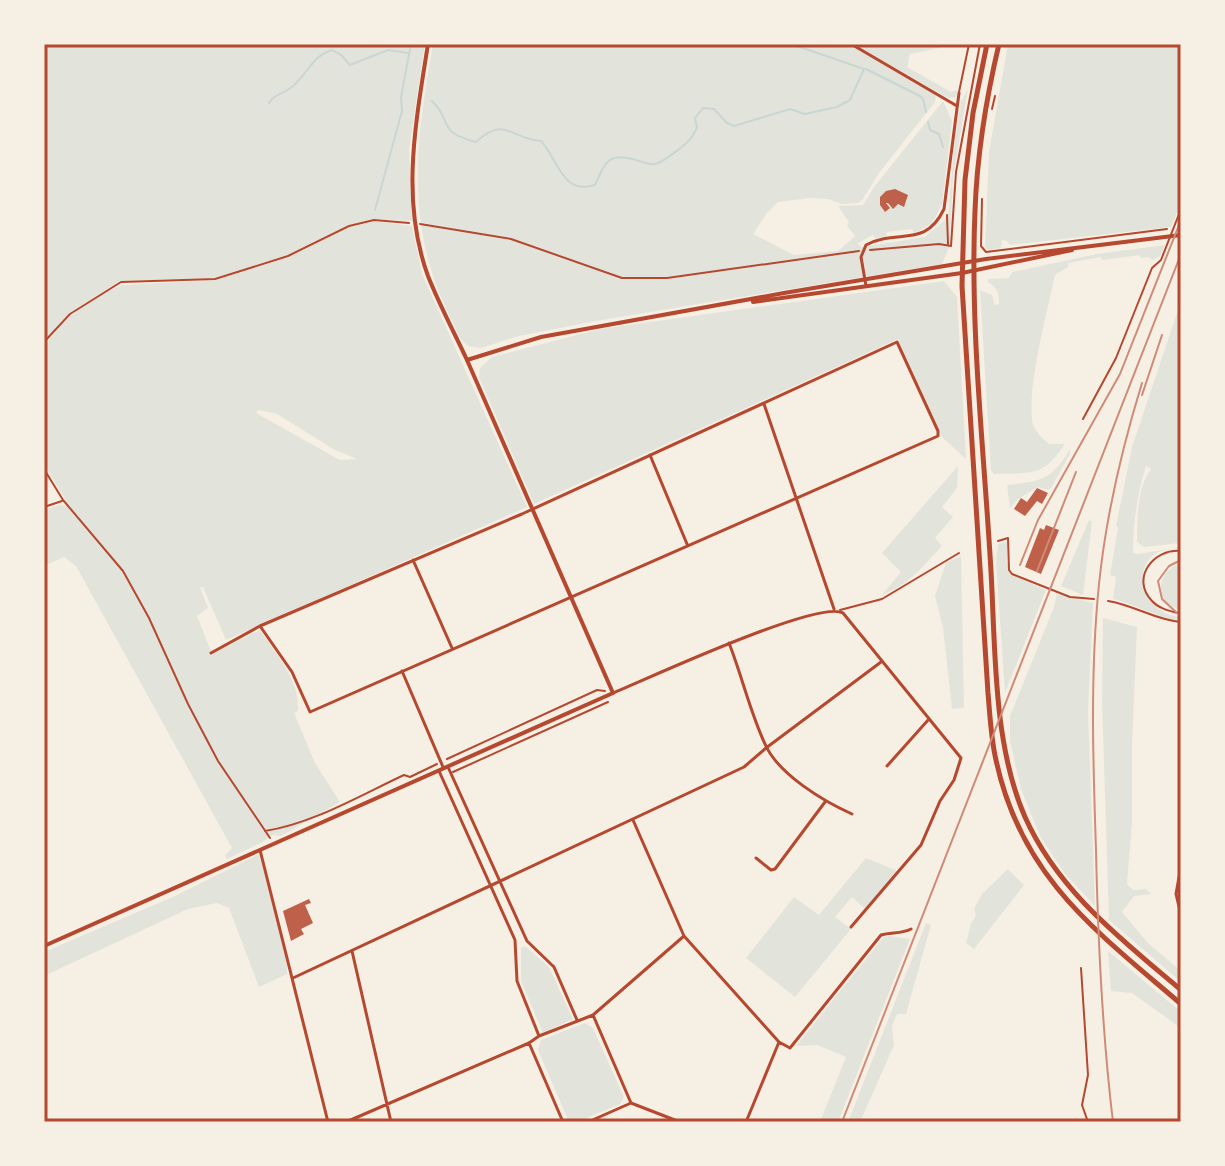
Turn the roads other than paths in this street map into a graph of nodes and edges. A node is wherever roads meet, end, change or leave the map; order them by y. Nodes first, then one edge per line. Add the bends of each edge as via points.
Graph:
1 (428, 44) edge
2 (851, 44) edge
3 (969, 44) edge
4 (987, 44) edge
5 (999, 44) edge
6 (959, 93) joint
7 (957, 106) junction
8 (1181, 209) edge
9 (1181, 235) edge
10 (1100, 244) junction
11 (974, 261) junction
12 (962, 263) junction
13 (974, 271) junction
14 (962, 273) junction
15 (866, 283) junction
16 (467, 360) junction
17 (764, 403) junction
18 (1083, 419) dead end
19 (650, 455) junction
20 (796, 497) junction
21 (532, 509) junction
22 (688, 544) junction
23 (1181, 551) edge
24 (959, 553) dead end
25 (413, 560) junction
26 (570, 597) junction
27 (834, 609) junction
28 (840, 610) junction
29 (1181, 614) edge
30 (260, 626) junction
31 (729, 643) junction
32 (452, 649) junction
33 (211, 653) dead end
34 (881, 662) junction
35 (402, 671) junction
36 (613, 693) junction
37 (929, 719) junction
38 (766, 748) junction
39 (887, 766) dead end
40 (444, 769) junction
41 (825, 802) junction
42 (852, 814) dead end
43 (633, 820) junction
44 (260, 850) junction
45 (756, 858) dead end
46 (1181, 866) edge
47 (498, 882) junction
48 (491, 885) junction
49 (1181, 915) edge
50 (851, 927) dead end
51 (911, 929) dead end
52 (684, 936) junction
53 (44, 946) edge
54 (352, 951) junction
55 (1081, 968) dead end
56 (293, 978) junction
57 (1181, 990) edge
58 (1181, 1004) edge
59 (593, 1015) junction
60 (577, 1020) junction
61 (539, 1036) junction
62 (779, 1042) junction
63 (529, 1043) junction
64 (631, 1103) junction
65 (387, 1106) junction
66 (328, 1122) edge
67 (346, 1122) edge
68 (391, 1122) edge
69 (563, 1122) edge
70 (588, 1122) edge
71 (680, 1122) edge
72 (746, 1122) edge
73 (1088, 1122) edge

1 - 16 main road via 412,196 428,275
2 - 7 street
3 - 6 lane
4 - 12 main road via 968,151
5 - 11 main road via 979,151
6 - 7 street
7 - 15 street via 944,209 921,235 866,245
8 - 18 lane via 1116,358
9 - 10 main road
10 - 11 main road
10 - 13 main road
11 - 12 main road
11 - 13 main road
12 - 14 main road
12 - 15 main road
13 - 14 main road
13 - 57 main road via 998,677 1009,769 1019,803 1051,865 1078,898
14 - 15 main road
14 - 58 main road via 988,693 998,771 1008,804 1047,877 1074,910
15 - 16 main road via 541,337
16 - 21 main road
17 - 19 street
17 - 20 street
17 - 20 street via 897,342 938,431 938,436
19 - 21 street
19 - 22 street
20 - 22 street
20 - 27 street
21 - 25 street
21 - 26 main road
22 - 26 street
23 - 29 lane via 1160,554 1144,577 1152,601
24 - 28 lane via 882,599
25 - 30 street
25 - 32 street
26 - 32 street
26 - 36 main road
27 - 28 street
27 - 31 street
28 - 34 street
30 - 33 street
30 - 35 street via 292,672 310,712
31 - 36 street
31 - 38 street
32 - 35 street
34 - 37 street
34 - 38 street
35 - 40 street
36 - 40 main road
37 - 39 street
37 - 50 street via 961,758 954,780 921,845
38 - 41 street
38 - 43 street via 744,767
40 - 44 main road
40 - 47 street
40 - 48 street
41 - 42 street
41 - 45 street via 775,869
43 - 47 street
43 - 52 street
44 - 53 main road
44 - 56 street
46 - 49 street via 1176,894
47 - 48 street
47 - 60 street via 527,941 554,967
48 - 54 street
48 - 61 street via 515,940 517,981
51 - 62 street via 881,935 790,1048
52 - 59 street
52 - 62 street
54 - 56 street
54 - 65 street
55 - 73 lane via 1088,1075 1082,1105
56 - 66 street
59 - 60 street
59 - 64 street
60 - 61 street
61 - 63 street
62 - 72 street
63 - 65 street
63 - 69 street
64 - 70 street
64 - 71 street
65 - 67 street
65 - 68 street

